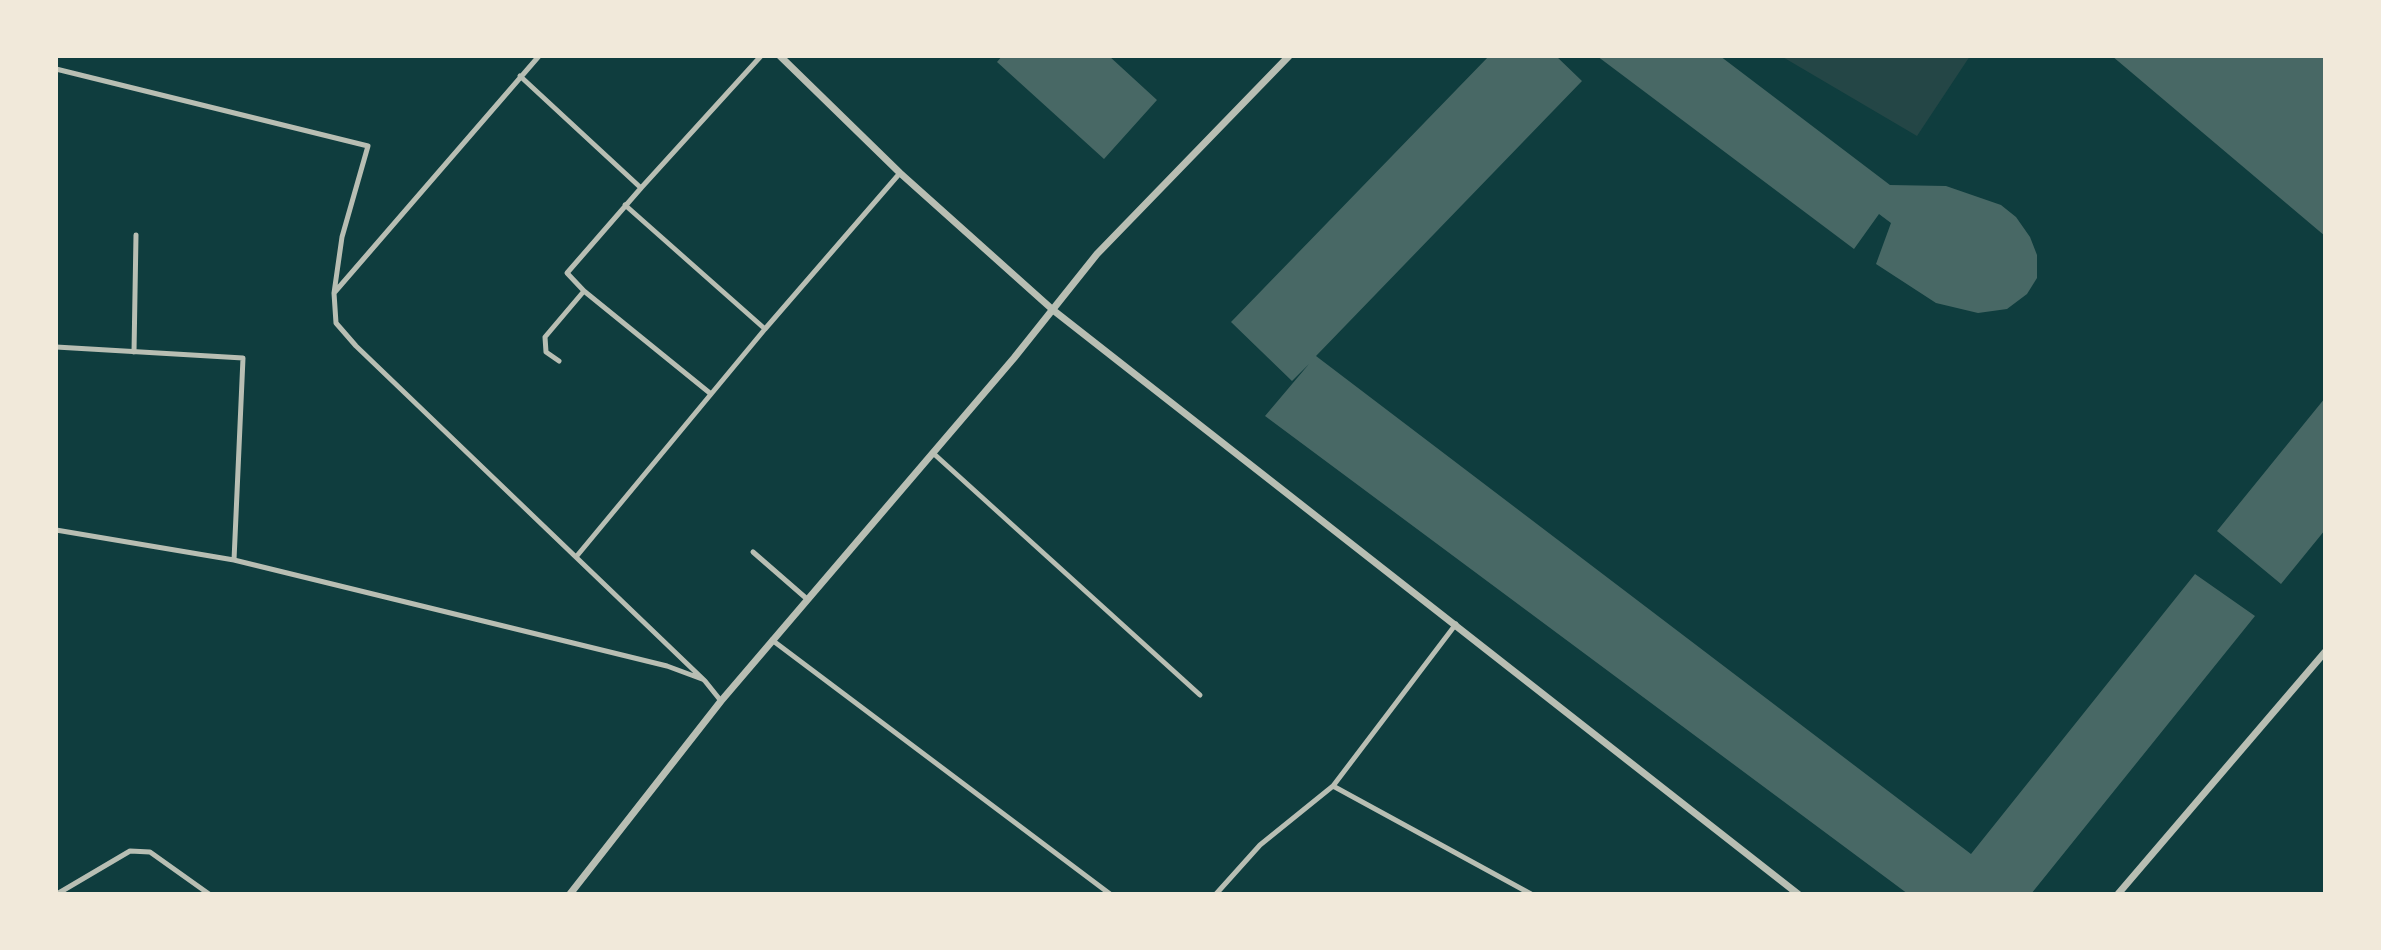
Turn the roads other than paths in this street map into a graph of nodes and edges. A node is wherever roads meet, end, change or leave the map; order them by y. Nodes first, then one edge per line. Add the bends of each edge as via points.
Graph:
1 (539, 56) edge
2 (761, 56) edge
3 (780, 56) edge
4 (1289, 56) edge
5 (56, 69) edge
6 (520, 76) junction
7 (900, 173) junction
8 (641, 188) junction
9 (625, 205) junction
10 (136, 235) dead end
11 (584, 291) junction
12 (334, 293) junction
13 (1052, 310) junction
14 (765, 329) junction
15 (56, 347) edge
16 (134, 352) junction
17 (559, 361) dead end
18 (711, 394) junction
19 (933, 453) junction
20 (56, 530) edge
21 (753, 552) dead end
22 (576, 557) junction
23 (234, 560) junction
24 (807, 599) junction
25 (1456, 624) junction
26 (772, 640) junction
27 (2325, 652) edge
28 (705, 681) junction
29 (1200, 695) dead end
30 (721, 701) junction
31 (1333, 786) junction
32 (57, 894) edge
33 (209, 894) edge
34 (570, 894) edge
35 (1110, 894) edge
36 (1216, 894) edge
37 (1531, 894) edge
38 (1798, 894) edge
39 (2119, 894) edge

1 - 6 lane
2 - 8 lane
3 - 7 street
4 - 13 street via 1097,254
5 - 12 lane via 368,146 342,237
6 - 8 lane
6 - 12 lane
7 - 13 street
7 - 14 lane
8 - 9 lane
9 - 11 lane via 566,273
9 - 14 lane
10 - 16 lane
11 - 17 lane via 545,337 546,352
11 - 18 lane
12 - 22 lane via 336,323 356,346
13 - 19 street
13 - 25 street
14 - 18 lane
15 - 16 lane
16 - 23 lane via 243,358
18 - 22 lane
19 - 24 street
19 - 29 lane
20 - 23 lane
21 - 24 lane
22 - 28 lane
23 - 28 lane via 667,666
24 - 26 street
25 - 31 lane
25 - 38 street
26 - 30 street
26 - 35 lane
27 - 39 street
28 - 30 lane
30 - 34 street
31 - 36 lane via 1260,845
31 - 37 lane
32 - 33 lane via 130,851 150,852

